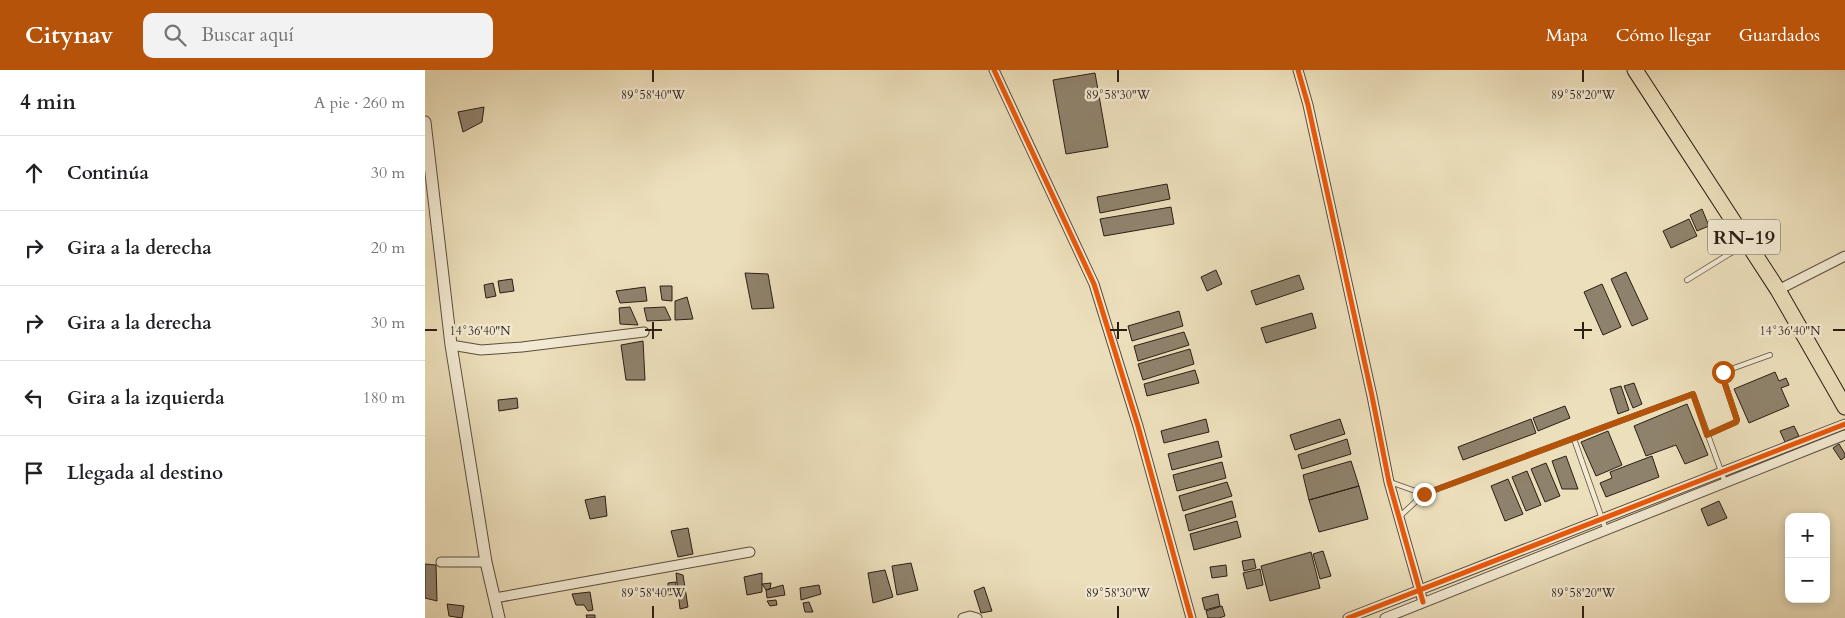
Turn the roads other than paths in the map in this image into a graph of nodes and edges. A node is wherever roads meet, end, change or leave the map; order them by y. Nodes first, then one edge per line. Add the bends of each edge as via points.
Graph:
1 (994, 70) edge
2 (1298, 70) edge
3 (1635, 70) edge
4 (425, 122) edge
5 (1749, 244) junction
6 (1845, 256) edge
7 (1687, 280) dead end
8 (1778, 290) junction
9 (644, 332) dead end
10 (451, 345) junction
11 (1770, 355) dead end
12 (1845, 408) edge
13 (1845, 424) edge
14 (1707, 435) junction
15 (1845, 435) edge
16 (1574, 439) junction
17 (1721, 473) junction
18 (1389, 482) junction
19 (1725, 484) junction
20 (1424, 494) junction
21 (1399, 517) junction
22 (1602, 518) junction
23 (1606, 530) junction
24 (750, 552) dead end
25 (441, 562) dead end
26 (486, 562) junction
27 (1419, 590) junction
28 (495, 598) junction
29 (1423, 602) junction
30 (499, 618) edge
31 (963, 618) edge
32 (977, 618) edge
33 (1191, 618) edge
34 (1349, 618) edge
35 (1385, 618) edge

1 - 33 street via 1094,284 1138,426
2 - 18 street via 1366,366
3 - 5 main road, RN-19
4 - 10 street
5 - 7 lane
5 - 8 main road, RN-19
6 - 8 street
8 - 12 main road, RN-19
9 - 10 street via 489,350
10 - 26 street
11 - 14 lane via 1723,372 1737,420
13 - 17 street
14 - 16 lane via 1693,394
14 - 17 lane
15 - 19 street
16 - 20 lane
16 - 22 lane
17 - 19 lane
17 - 22 street
18 - 20 lane
18 - 21 street
19 - 23 street
20 - 21 lane
21 - 27 street
22 - 23 lane
22 - 27 street
23 - 29 street
24 - 28 street
25 - 26 street
26 - 28 street
27 - 29 street
27 - 34 street
28 - 30 street
29 - 35 street
31 - 32 street

